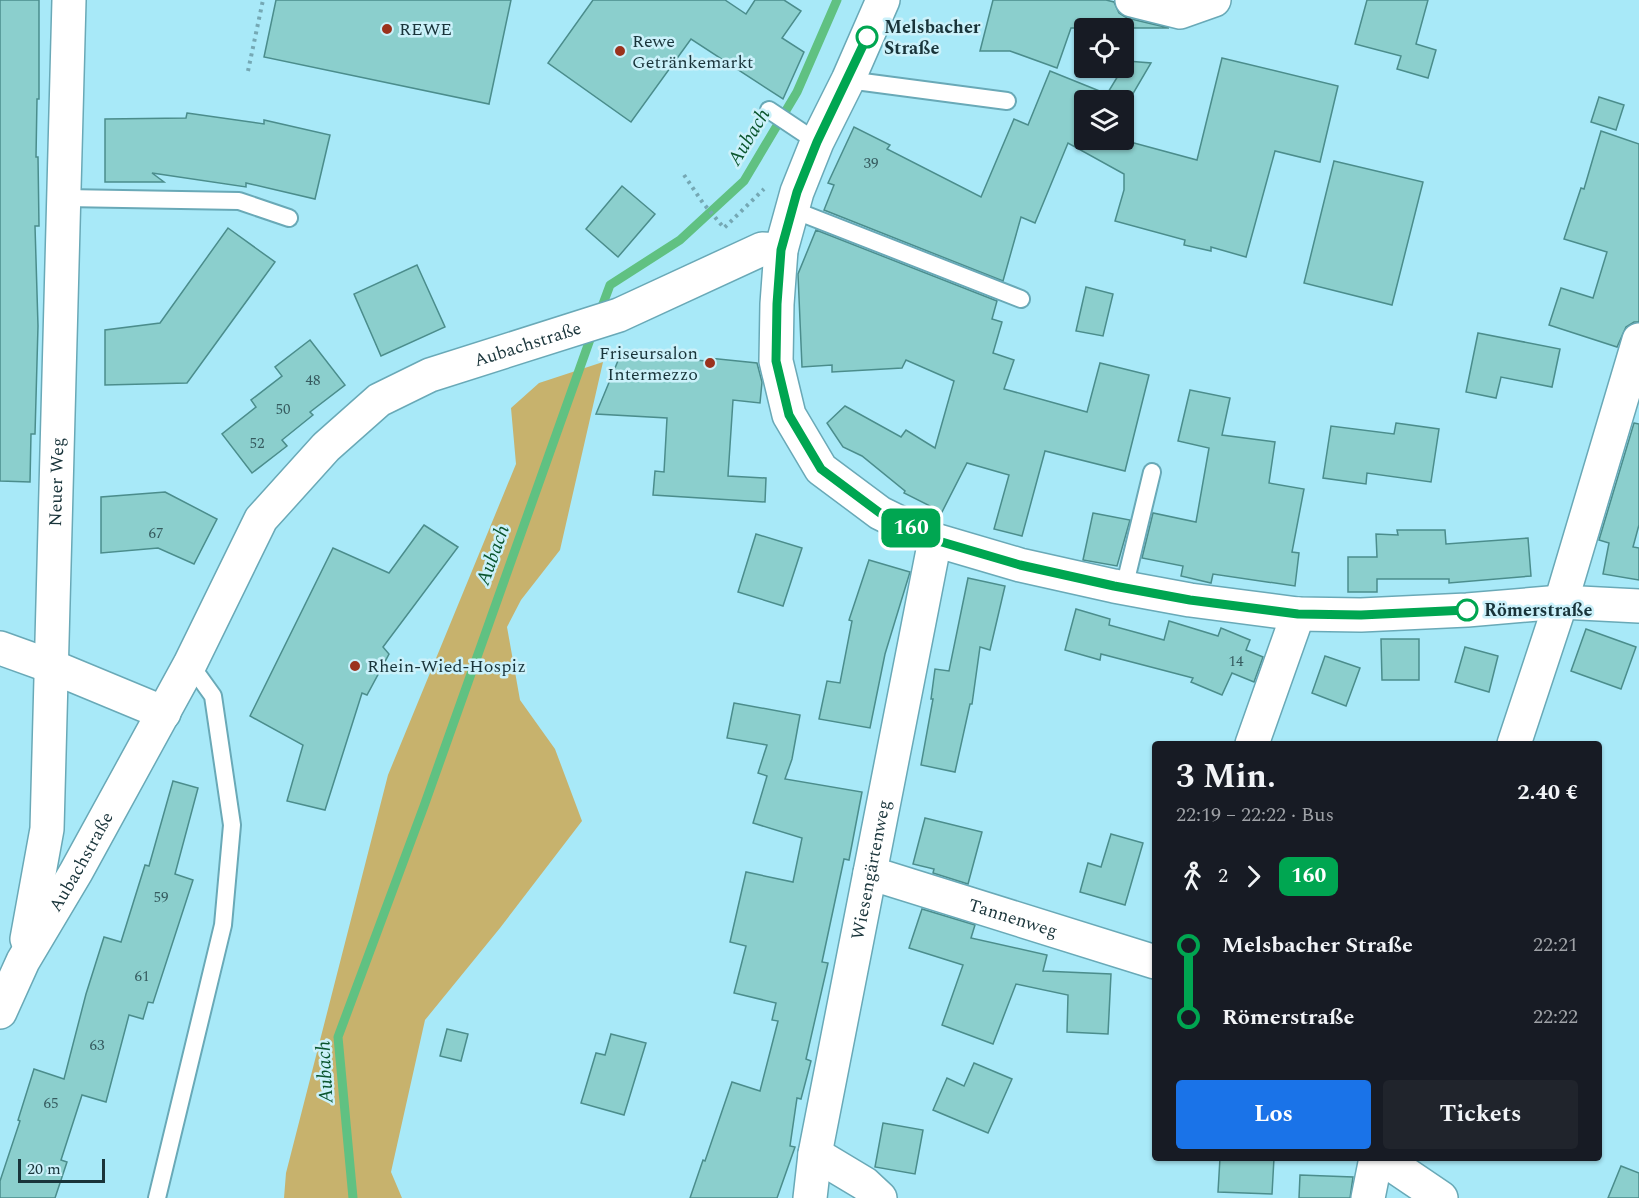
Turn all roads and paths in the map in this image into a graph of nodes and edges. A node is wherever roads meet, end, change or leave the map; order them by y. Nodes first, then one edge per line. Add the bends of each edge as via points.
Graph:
1 (69, 0) edge
2 (263, 0) edge
3 (883, 0) edge
4 (1132, 0) edge
5 (1214, 0) edge
6 (248, 71) dead end
7 (848, 80) junction
8 (1007, 101) dead end
9 (769, 110) dead end
10 (806, 134) junction
11 (684, 175) dead end
12 (65, 198) junction
13 (752, 202) dead end
14 (792, 209) junction
15 (289, 218) dead end
16 (781, 250) junction
17 (1021, 299) dead end
18 (1639, 340) edge
19 (1152, 472) dead end
20 (935, 540) junction
21 (1124, 588) junction
22 (1561, 602) junction
23 (1639, 606) edge
24 (1298, 614) junction
25 (0, 648) edge
26 (190, 664) junction
27 (53, 667) junction
28 (164, 713) junction
29 (1253, 741) edge
30 (1515, 741) edge
31 (870, 873) junction
32 (23, 961) junction
33 (1152, 961) edge
34 (0, 1012) edge
35 (815, 1154) junction
36 (1375, 1161) edge
37 (1386, 1161) edge
38 (158, 1198) edge
39 (810, 1198) edge
40 (880, 1198) edge
41 (1368, 1198) edge
42 (1441, 1198) edge

1 - 12 street, Neuer Weg
2 - 6 path
3 - 7 street
4 - 5 street via 1180,12
7 - 8 lane
7 - 10 street
9 - 10 lane
10 - 14 street
11 - 13 path via 724,228
12 - 15 lane via 239,201
12 - 27 street, Neuer Weg
14 - 16 street
14 - 17 lane
16 - 20 street via 776,361 789,415 821,469 880,513
16 - 26 street, Aubachstraße via 762,249 619,315 430,375 380,400 335,440 261,519
18 - 22 street
19 - 21 lane
20 - 21 street via 1020,565
20 - 31 street, Wiesengärtenweg
21 - 24 street
22 - 23 street
22 - 24 street via 1467,610
22 - 30 street
24 - 29 street
25 - 27 street
26 - 28 street, Aubachstraße
26 - 38 lane via 213,696 232,825 223,925
27 - 28 street
27 - 32 street, Neuer Weg via 47,829
28 - 32 street, Aubachstraße
31 - 33 street, Tannenweg
31 - 35 street, Wiesengärtenweg
32 - 34 street, Aubachstraße
35 - 39 street, Wiesengärtenweg
35 - 40 street via 865,1184
36 - 41 street
37 - 42 street

